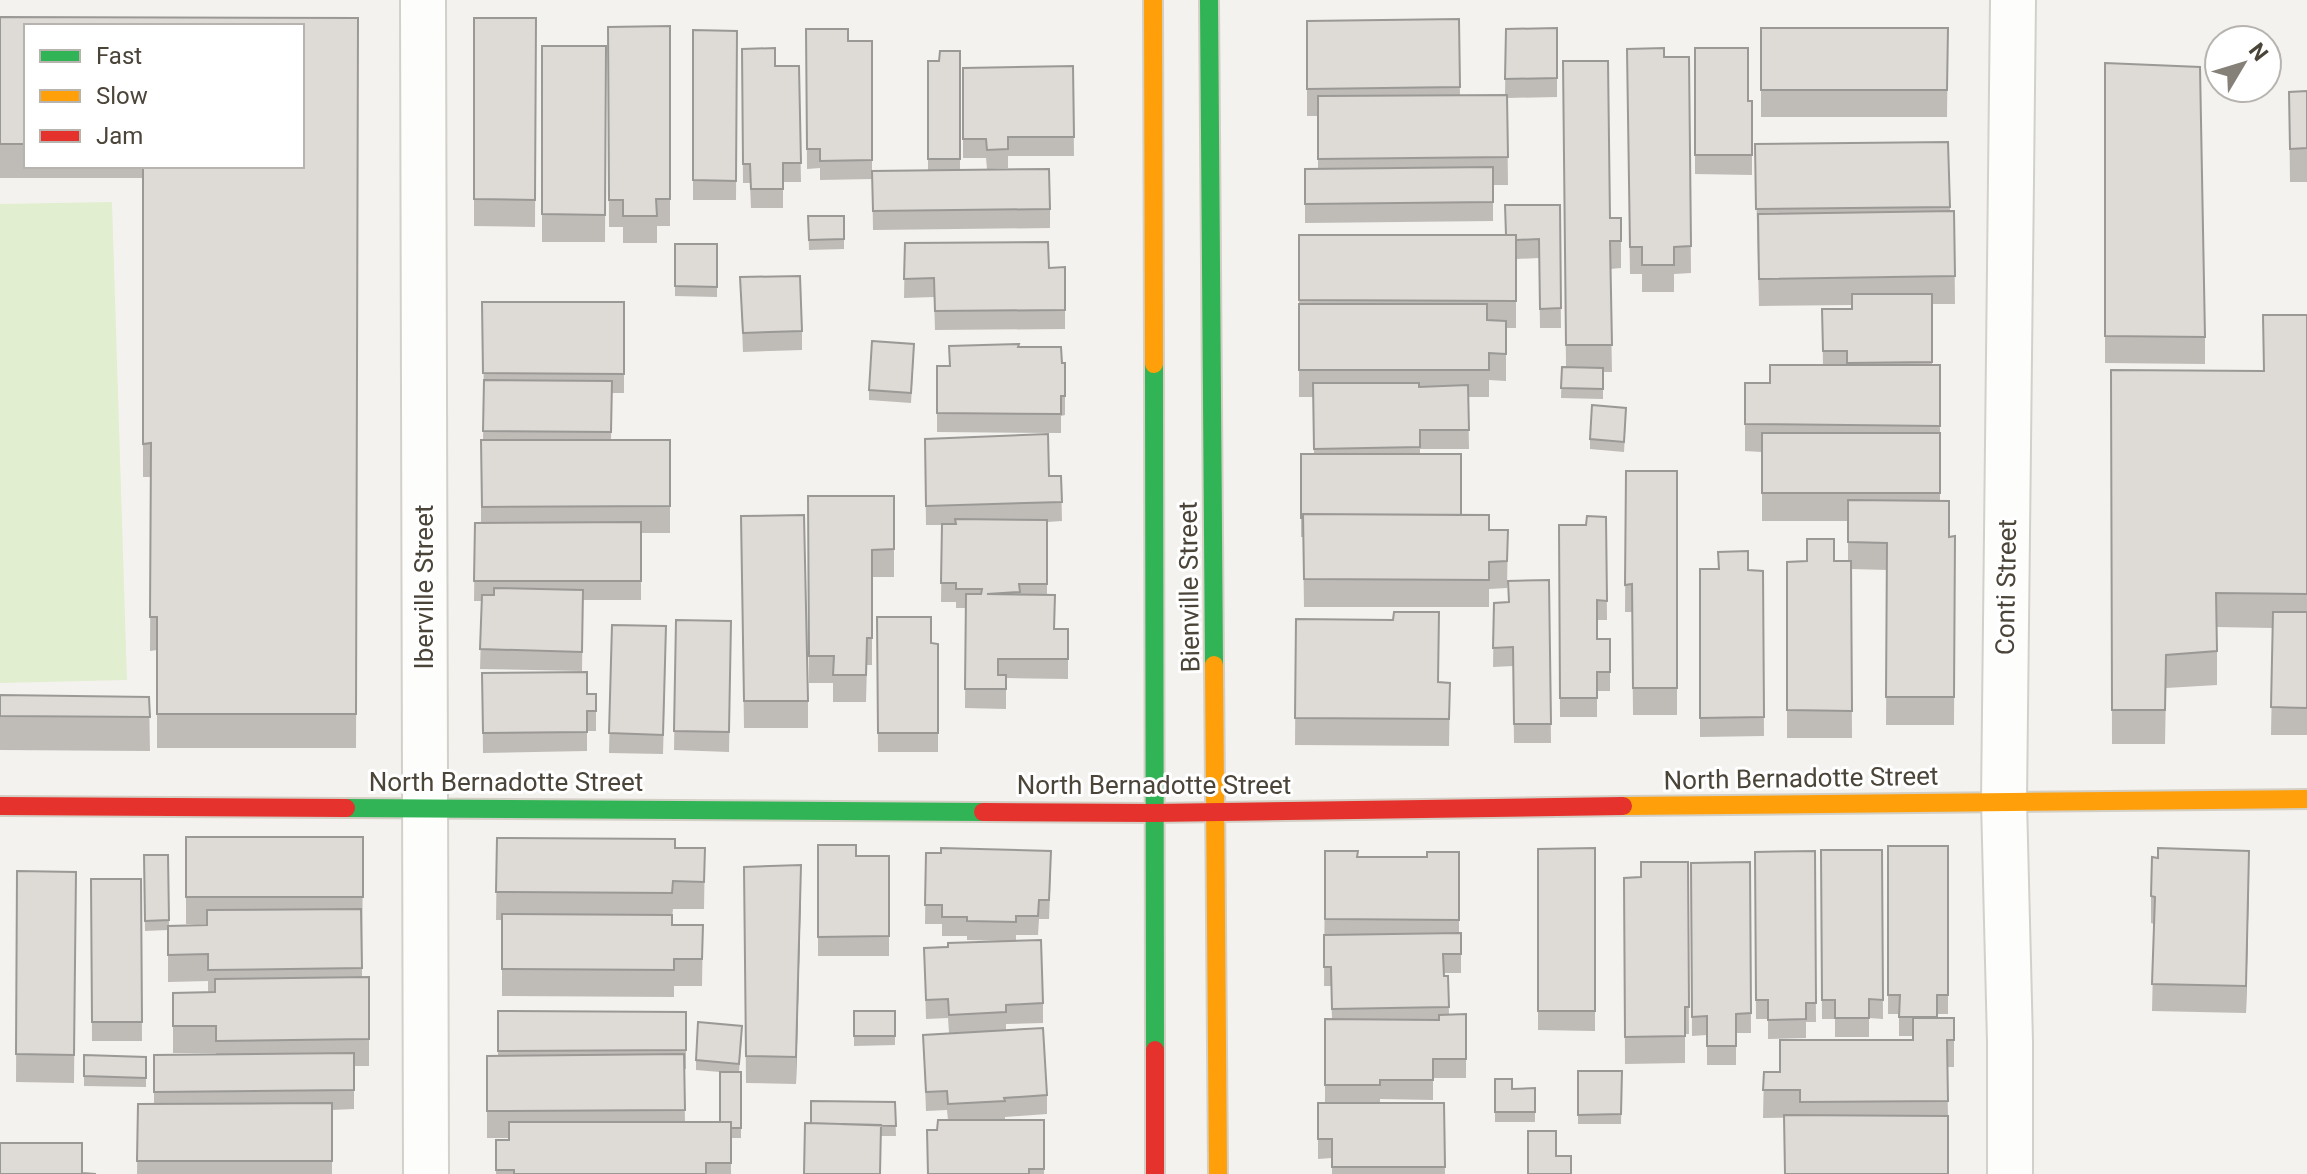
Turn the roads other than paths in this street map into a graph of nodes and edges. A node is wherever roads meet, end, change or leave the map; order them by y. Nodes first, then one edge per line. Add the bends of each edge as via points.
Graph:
1 (423, 0) edge
2 (1153, 0) edge
3 (1209, 0) edge
4 (2013, 0) edge
5 (2307, 799) edge
6 (2004, 801) junction
7 (0, 806) edge
8 (425, 807) junction
9 (1217, 812) junction
10 (1154, 813) junction
11 (426, 1174) edge
12 (1155, 1174) edge
13 (1218, 1174) edge
14 (2010, 1174) edge

1 - 8 street, Iberville Street
2 - 10 street, Bienville Street
3 - 9 street, Bienville Street
4 - 6 street, Conti Street
5 - 6 street, North Bernadotte Street
6 - 9 street, North Bernadotte Street
6 - 14 street, Conti Street
7 - 8 street, North Bernadotte Street
8 - 10 street, North Bernadotte Street
8 - 11 street, Iberville Street
9 - 10 street, North Bernadotte Street
9 - 13 street, Bienville Street
10 - 12 street, Bienville Street

